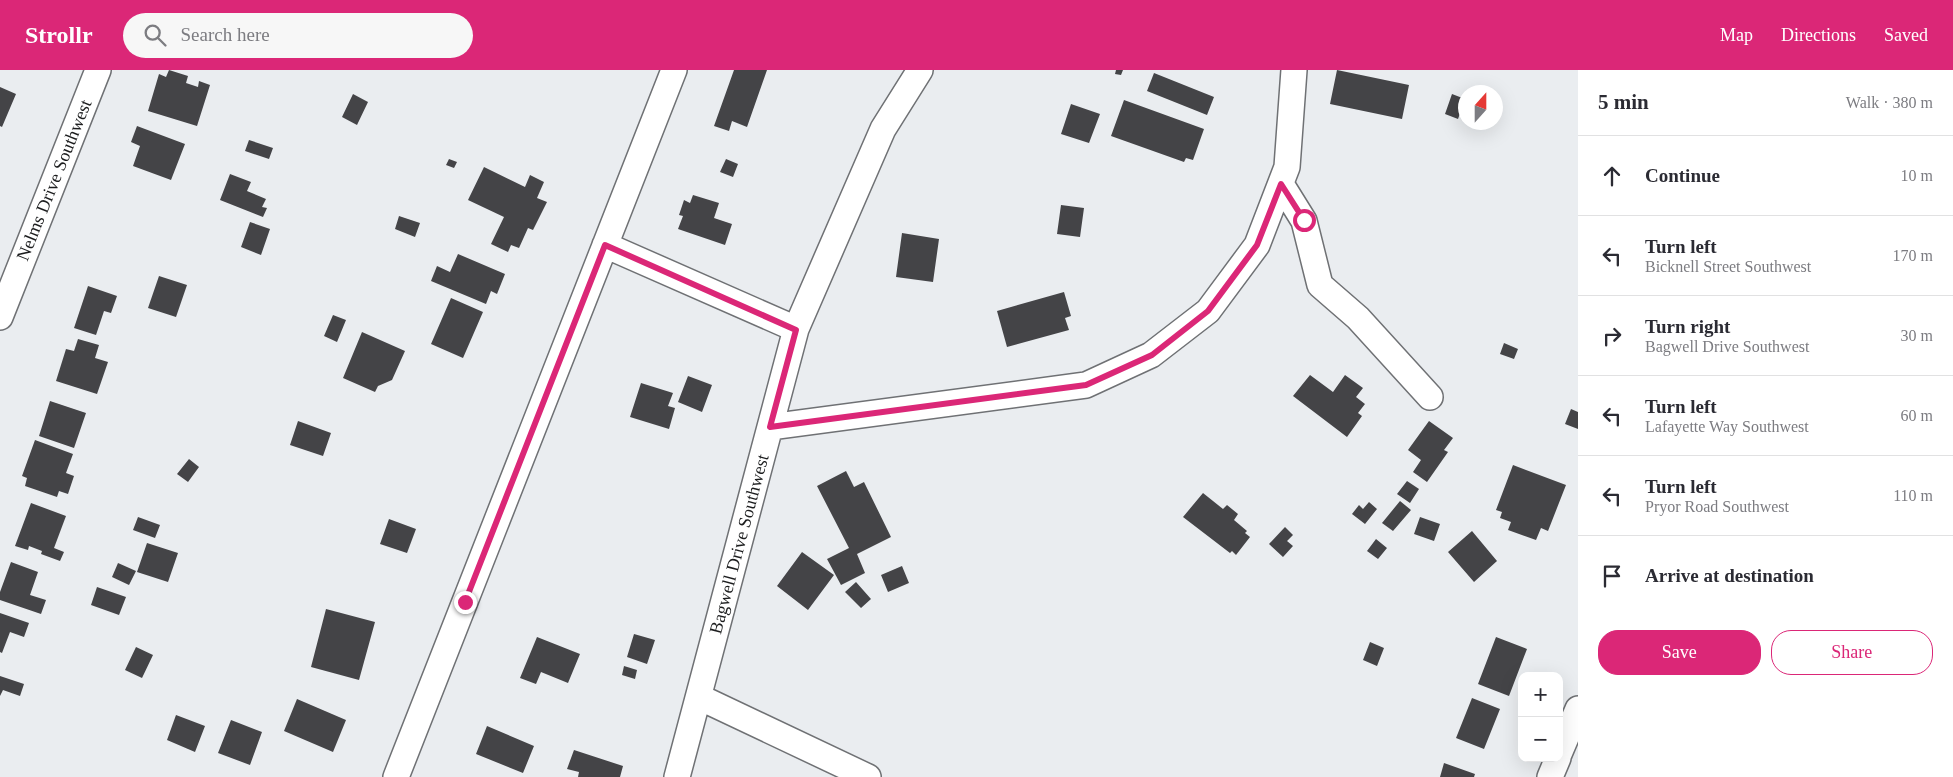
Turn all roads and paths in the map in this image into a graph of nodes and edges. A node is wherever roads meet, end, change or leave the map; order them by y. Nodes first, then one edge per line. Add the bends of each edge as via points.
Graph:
1 (98, 70) edge
2 (674, 70) edge
3 (920, 70) edge
4 (1294, 70) edge
5 (1281, 184) junction
6 (605, 245) junction
7 (0, 318) edge
8 (796, 330) junction
9 (1430, 397) dead end
10 (770, 427) junction
11 (699, 697) junction
12 (1578, 709) edge
13 (1563, 745) edge
14 (1556, 762) edge
15 (396, 777) edge
16 (677, 777) edge
17 (868, 777) edge
18 (1550, 777) edge

1 - 7 street, Nelms Drive Southwest
2 - 6 street
3 - 8 street, Bagwell Drive Southwest via 883,129
4 - 5 street via 1287,168
5 - 9 street via 1304,220 1320,285 1358,318
5 - 10 street via 1257,245 1208,311 1152,355 1086,385
6 - 8 street
6 - 15 street
8 - 10 street, Bagwell Drive Southwest
10 - 11 street, Bagwell Drive Southwest
11 - 16 street, Bagwell Drive Southwest
11 - 17 street
12 - 13 street
14 - 18 street

